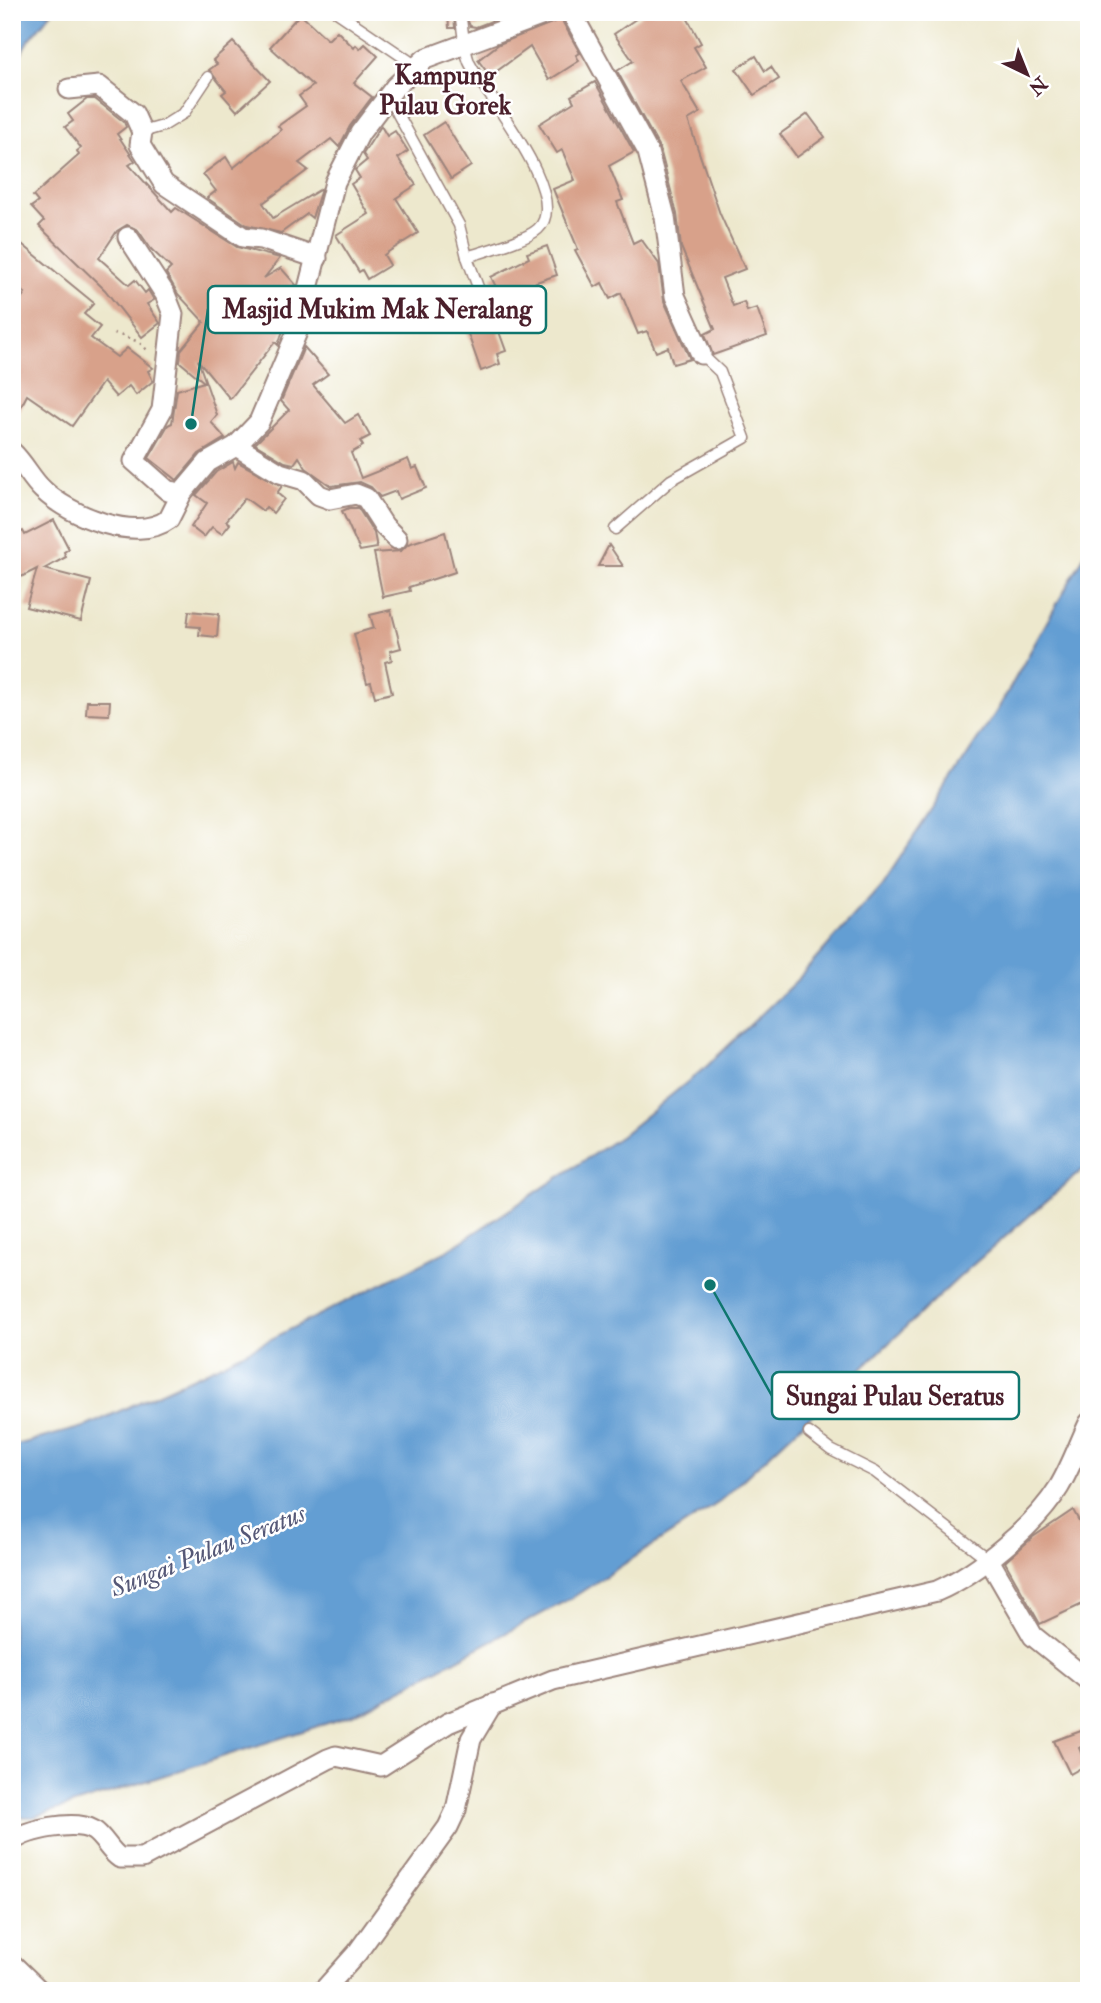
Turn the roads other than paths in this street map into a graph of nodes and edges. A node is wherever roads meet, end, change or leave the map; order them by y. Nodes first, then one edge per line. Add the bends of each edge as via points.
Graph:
1 (337, 12) edge
2 (551, 12) edge
3 (571, 12) edge
4 (461, 19) dead end
5 (465, 43) junction
6 (415, 65) junction
7 (208, 77) dead end
8 (69, 89) dead end
9 (388, 96) junction
10 (142, 132) junction
11 (128, 237) dead end
12 (467, 257) junction
13 (317, 258) junction
14 (483, 302) dead end
15 (701, 355) joint
16 (236, 446) junction
17 (12, 452) edge
18 (183, 493) junction
19 (615, 529) dead end
20 (397, 539) dead end
21 (1089, 1423) edge
22 (809, 1433) dead end
23 (989, 1560) junction
24 (1089, 1681) edge
25 (493, 1703) junction
26 (12, 1841) edge
27 (12, 1964) edge
28 (40, 1991) edge
29 (323, 1991) edge

1 - 6 lane
2 - 5 street
3 - 15 street via 648,152 665,217 675,296
4 - 5 lane
5 - 6 street
5 - 12 lane via 468,61 535,166 546,208 536,231
6 - 9 street
7 - 10 lane via 184,113
8 - 10 street via 99,86 134,114
9 - 12 lane via 458,225
9 - 13 street via 346,154
10 - 13 street via 140,145 164,184 243,237
11 - 18 street via 171,306 173,324 160,417 134,461 168,491
12 - 14 lane
13 - 16 street via 297,331 267,405 251,434
15 - 19 lane via 720,372 745,438 671,480
16 - 18 street via 208,462
16 - 20 street via 280,473 304,480 319,495 366,498
17 - 18 street via 43,491 110,524 139,529 163,523
21 - 23 street via 1053,1495
22 - 23 lane via 875,1472
23 - 24 street via 1033,1636
23 - 25 street via 955,1583 921,1596 575,1674
25 - 26 street via 442,1727 386,1764 328,1759 142,1858 120,1858 95,1831 86,1828 40,1829
25 - 29 street via 471,1738 448,1827 357,1953
27 - 28 street

